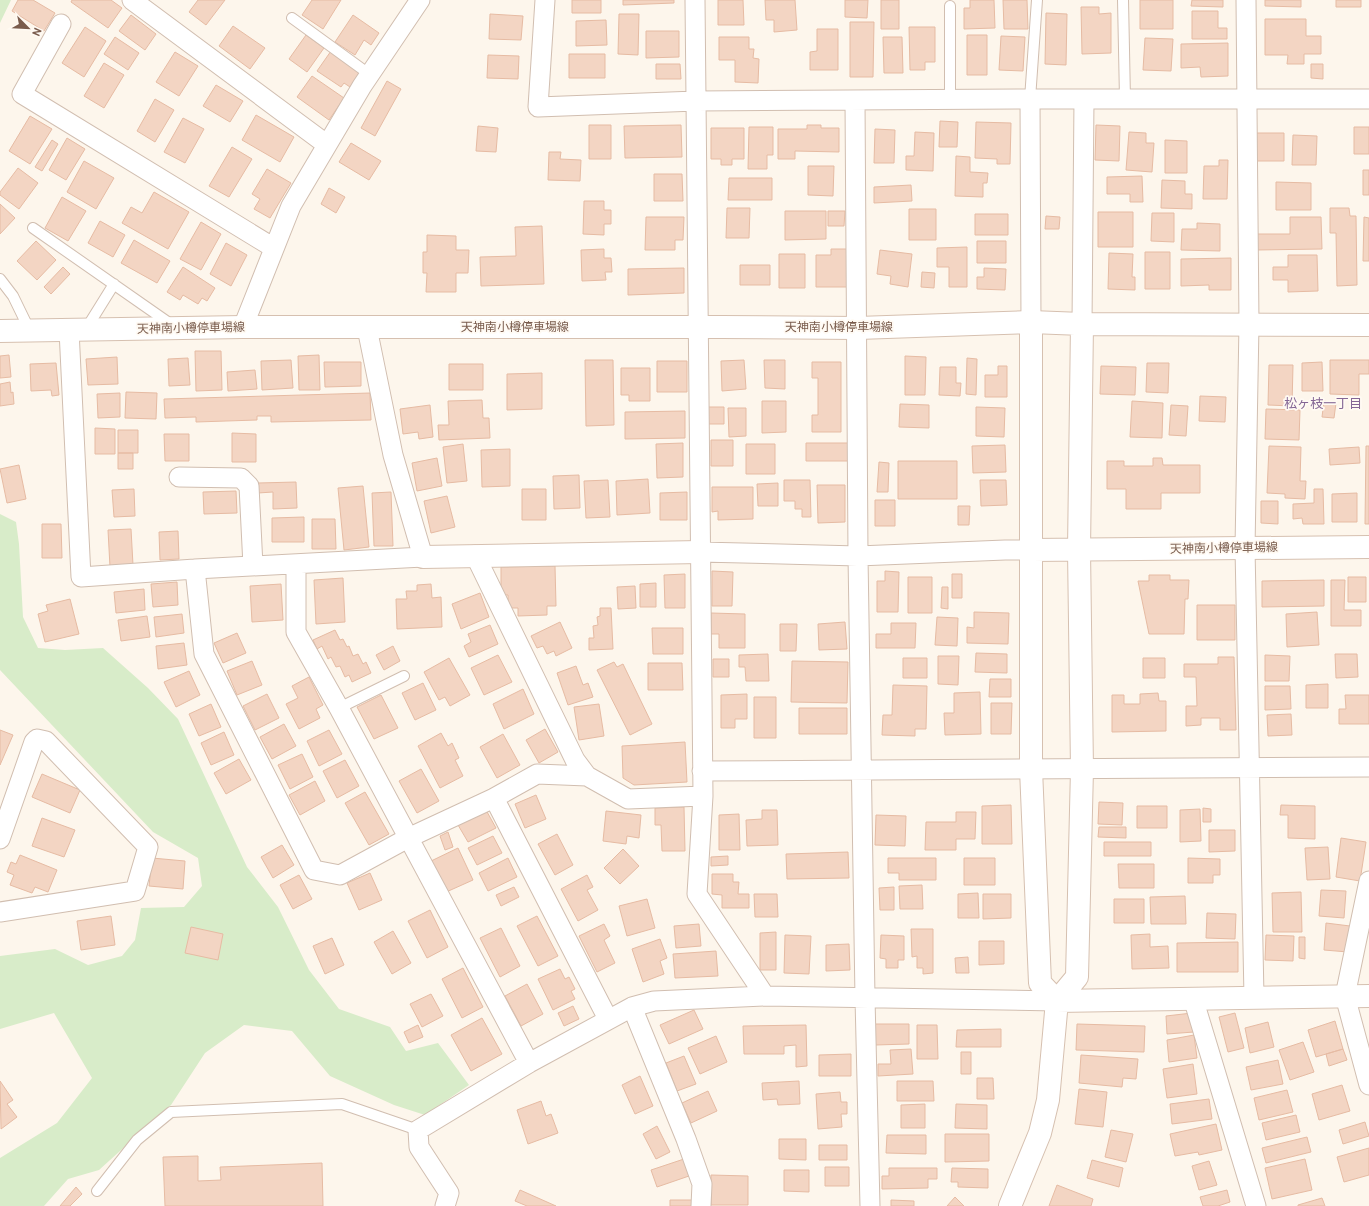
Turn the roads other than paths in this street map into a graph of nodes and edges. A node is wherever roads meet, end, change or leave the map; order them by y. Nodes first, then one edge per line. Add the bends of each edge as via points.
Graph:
1 (132, 0) edge
2 (420, 0) edge
3 (545, 0) edge
4 (695, 0) edge
5 (1037, 0) edge
6 (1123, 0) edge
7 (1246, 0) edge
8 (950, 6) dead end
9 (292, 18) dead end
10 (60, 24) dead end
11 (370, 74) junction
12 (1248, 98) junction
13 (1030, 99) junction
14 (1084, 99) junction
15 (1125, 99) junction
16 (1369, 99) edge
17 (855, 100) junction
18 (950, 100) junction
19 (696, 101) junction
20 (326, 144) junction
21 (33, 228) dead end
22 (274, 248) junction
23 (0, 279) edge
24 (114, 284) junction
25 (1031, 322) junction
26 (1082, 324) junction
27 (1249, 324) junction
28 (1369, 325) edge
29 (242, 327) junction
30 (698, 327) junction
31 (177, 328) junction
32 (367, 328) junction
33 (858, 328) junction
34 (77, 330) junction
35 (0, 331) edge
36 (30, 331) junction
37 (179, 477) dead end
38 (1369, 547) edge
39 (1245, 548) junction
40 (1032, 550) junction
41 (1079, 550) junction
42 (700, 552) junction
43 (475, 555) junction
44 (858, 556) junction
45 (423, 557) junction
46 (296, 564) junction
47 (253, 566) junction
48 (195, 569) junction
49 (404, 676) dead end
50 (339, 708) junction
51 (1250, 768) junction
52 (1369, 768) edge
53 (1031, 769) junction
54 (1082, 769) junction
55 (862, 770) junction
56 (702, 771) junction
57 (587, 776) junction
58 (703, 796) junction
59 (494, 798) junction
60 (408, 838) junction
61 (0, 839) edge
62 (1369, 881) edge
63 (0, 912) edge
64 (765, 996) junction
65 (1345, 996) junction
66 (1369, 996) edge
67 (1254, 997) junction
68 (865, 998) junction
69 (1193, 998) junction
70 (1057, 1001) junction
71 (632, 1006) junction
72 (608, 1019) junction
73 (529, 1063) junction
74 (1369, 1085) edge
75 (418, 1130) junction
76 (97, 1191) dead end
77 (444, 1206) edge
78 (701, 1206) edge
79 (870, 1206) edge
80 (1010, 1206) edge
81 (1256, 1206) edge

1 - 20 street
2 - 11 street
3 - 19 street via 538,107
4 - 19 street
5 - 13 lane
6 - 15 lane
7 - 12 street
8 - 18 lane
9 - 11 lane
10 - 22 street via 22,94
11 - 20 street
12 - 15 street
12 - 16 street
12 - 27 street
13 - 14 street
13 - 18 street
13 - 25 street
14 - 15 street
14 - 26 street
17 - 18 street
17 - 19 street
17 - 33 street
19 - 30 street
20 - 22 street via 291,206
21 - 24 lane
22 - 29 street
23 - 36 lane via 13,296
24 - 31 lane
24 - 34 lane
25 - 26 street, 天神南小樽停車場線
25 - 33 street, 天神南小樽停車場線
25 - 40 street
26 - 27 street, 天神南小樽停車場線
26 - 41 street
27 - 28 street, 天神南小樽停車場線
27 - 39 street
29 - 31 street, 天神南小樽停車場線
29 - 32 street, 天神南小樽停車場線
30 - 32 street, 天神南小樽停車場線
30 - 33 street, 天神南小樽停車場線
30 - 42 street
31 - 34 street, 天神南小樽停車場線
32 - 45 street via 393,455
33 - 44 street
34 - 36 street, 天神南小樽停車場線
34 - 48 street via 81,577
35 - 36 street, 天神南小樽停車場線
37 - 47 street via 241,478 249,486
38 - 39 street, 天神南小樽停車場線
39 - 41 street, 天神南小樽停車場線
39 - 51 street
40 - 41 street, 天神南小樽停車場線
40 - 44 street
40 - 53 street
41 - 54 street
42 - 43 street
42 - 44 street
42 - 56 street
43 - 45 street
43 - 57 street via 575,760
44 - 55 street
45 - 46 street
46 - 47 street
46 - 50 street via 296,632
47 - 48 street
48 - 60 street via 204,654 314,870 340,876
49 - 50 lane
50 - 60 street
51 - 52 street
51 - 54 street
51 - 67 street
53 - 54 street
53 - 55 street
53 - 70 street via 1040,983
54 - 70 street via 1077,977
55 - 56 street
55 - 68 street
56 - 58 street
57 - 58 street via 628,799
57 - 59 street via 537,774
58 - 64 street via 697,894
59 - 60 street
59 - 72 street
60 - 73 street
61 - 63 street via 37,739 46,741 148,847 135,890
62 - 65 street
64 - 68 street
64 - 71 street via 654,1001
65 - 66 street
65 - 67 street
65 - 74 street
67 - 69 street
68 - 70 street
68 - 79 street
69 - 70 street
69 - 81 street
70 - 80 street via 1048,1100 1040,1133
71 - 72 street
71 - 78 street via 702,1184
72 - 73 street
73 - 75 street
75 - 76 lane via 342,1104 171,1112 136,1140
75 - 77 street via 419,1147 449,1193

